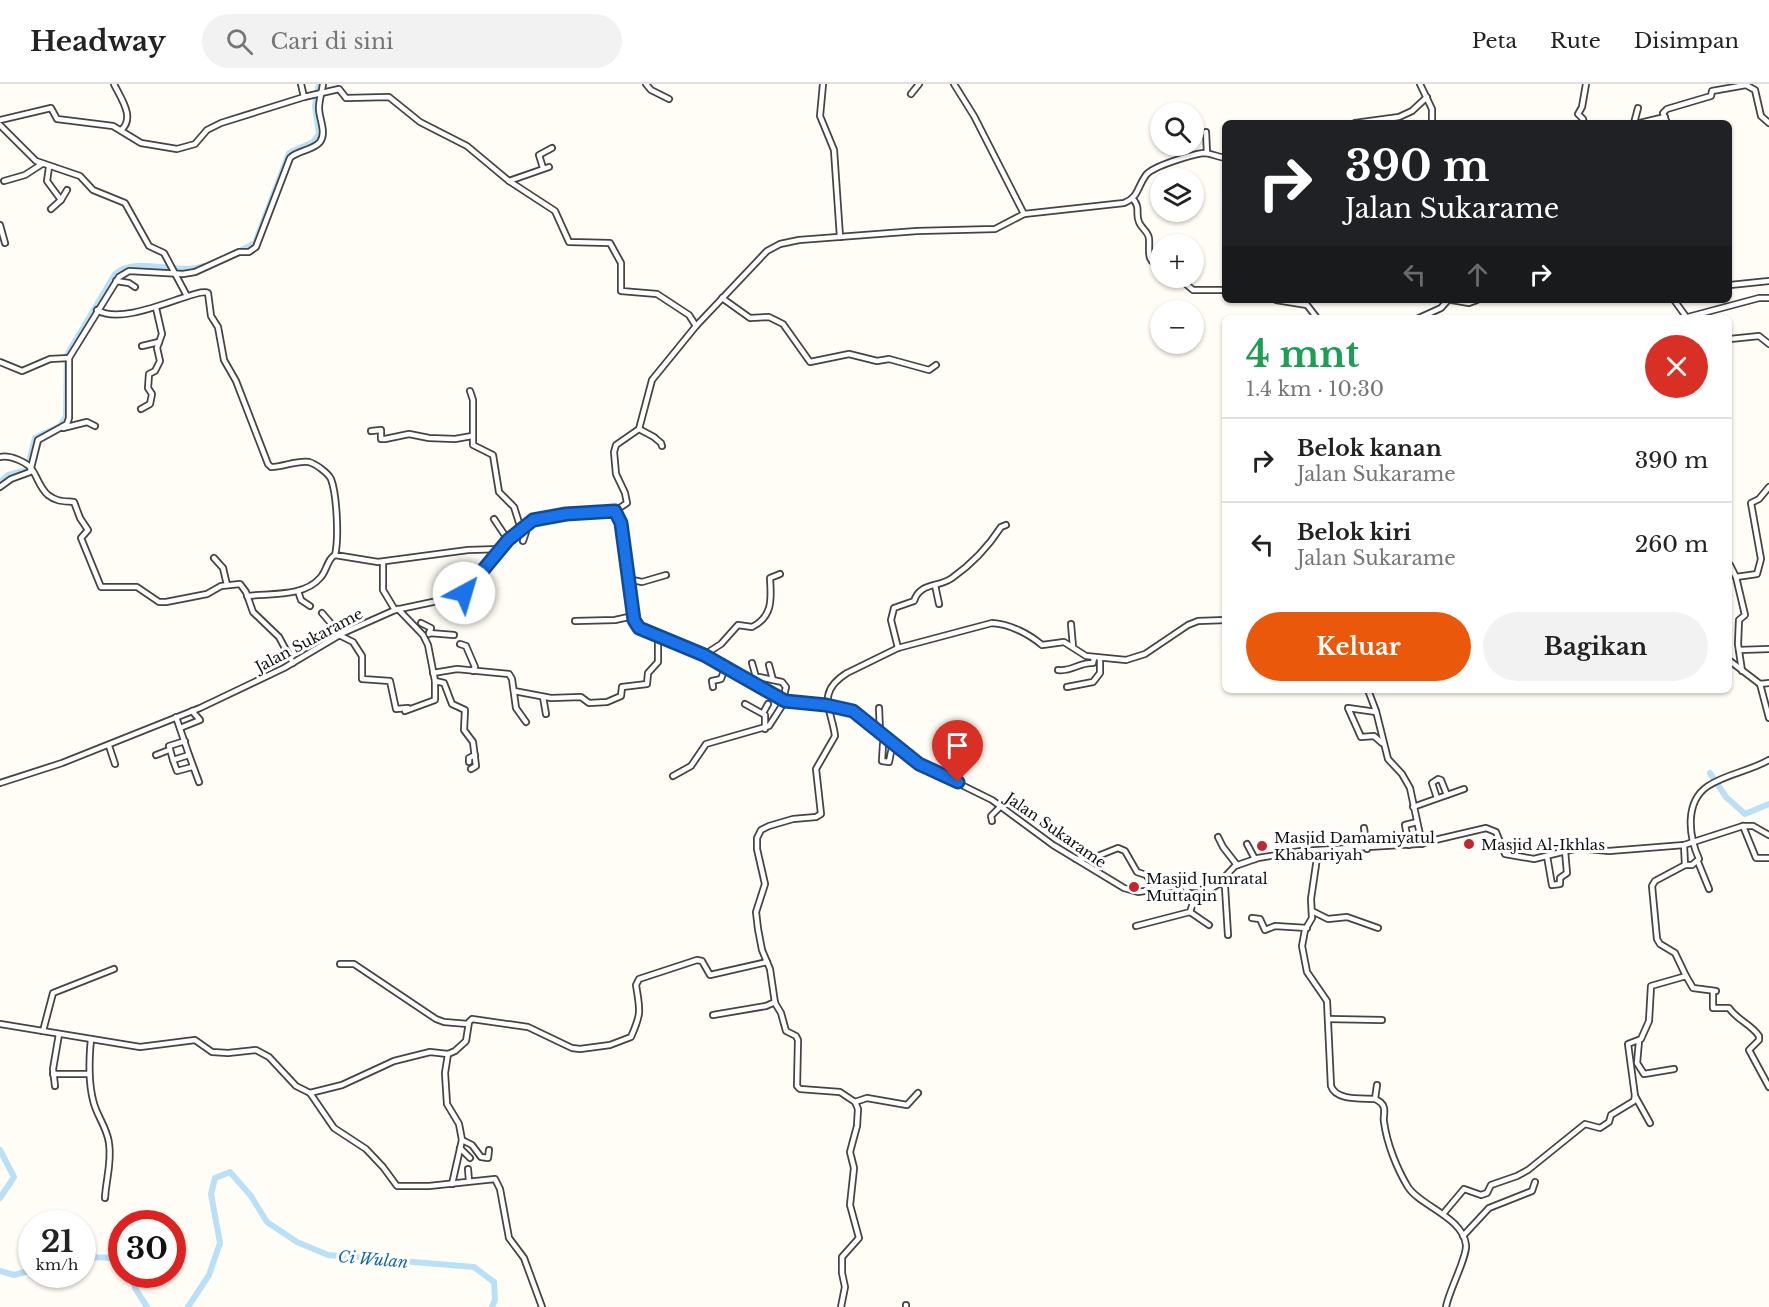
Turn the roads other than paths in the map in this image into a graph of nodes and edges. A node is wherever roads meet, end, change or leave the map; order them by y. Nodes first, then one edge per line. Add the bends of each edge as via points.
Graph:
1 (114, 84) edge
2 (301, 84) edge
3 (323, 84) edge
4 (646, 84) edge
5 (823, 84) edge
6 (919, 84) edge
7 (954, 84) edge
8 (1420, 84) edge
9 (1586, 84) edge
10 (1709, 84) edge
11 (1712, 91) junction
12 (319, 94) junction
13 (911, 94) dead end
14 (304, 97) junction
15 (1427, 98) junction
16 (669, 99) dead end
17 (1638, 108) dead end
18 (1665, 117) junction
19 (0, 120) edge
20 (1376, 120) edge
21 (1432, 120) edge
22 (1584, 120) edge
23 (1635, 120) edge
24 (1652, 120) edge
25 (1666, 120) edge
26 (1769, 123) edge
27 (0, 125) edge
28 (121, 130) junction
29 (1206, 132) dead end
30 (552, 148) dead end
31 (1207, 153) junction
32 (1222, 157) edge
33 (42, 164) junction
34 (49, 167) junction
35 (4, 181) dead end
36 (509, 181) junction
37 (67, 190) dead end
38 (1133, 199) junction
39 (61, 200) junction
40 (51, 209) dead end
41 (1024, 214) junction
42 (0, 225) edge
43 (608, 234) dead end
44 (840, 237) junction
45 (607, 242) junction
46 (5, 243) dead end
47 (1150, 257) edge
48 (174, 270) junction
49 (116, 281) junction
50 (1769, 281) edge
51 (1732, 285) edge
52 (135, 287) dead end
53 (1191, 288) edge
54 (1222, 290) edge
55 (187, 296) junction
56 (722, 298) junction
57 (1769, 298) edge
58 (1295, 303) edge
59 (1447, 303) edge
60 (1676, 303) edge
61 (156, 308) junction
62 (97, 310) junction
63 (1315, 315) edge
64 (1426, 315) edge
65 (1686, 315) edge
66 (1695, 315) edge
67 (696, 326) junction
68 (1732, 339) edge
69 (159, 342) junction
70 (1769, 344) edge
71 (142, 346) dead end
72 (67, 358) junction
73 (0, 362) edge
74 (936, 365) dead end
75 (470, 391) dead end
76 (141, 409) dead end
77 (95, 426) dead end
78 (63, 428) junction
79 (639, 429) junction
80 (371, 430) dead end
81 (472, 436) junction
82 (662, 446) dead end
83 (0, 457) edge
84 (30, 467) junction
85 (0, 487) edge
86 (1768, 487) edge
87 (615, 511) junction
88 (494, 519) dead end
89 (1006, 525) dead end
90 (522, 528) junction
91 (510, 539) junction
92 (523, 541) dead end
93 (518, 544) dead end
94 (501, 549) junction
95 (335, 555) junction
96 (214, 558) dead end
97 (383, 562) junction
98 (1732, 570) edge
99 (780, 574) dead end
100 (666, 575) dead end
101 (1736, 577) junction
102 (628, 579) junction
103 (226, 585) junction
104 (936, 587) junction
105 (298, 591) junction
106 (247, 596) junction
107 (939, 604) dead end
108 (310, 606) dead end
109 (396, 610) junction
110 (322, 613) dead end
111 (633, 616) junction
112 (1222, 620) edge
113 (574, 621) dead end
114 (422, 623) dead end
115 (1071, 624) dead end
116 (347, 631) junction
117 (429, 633) junction
118 (339, 635) junction
119 (454, 635) dead end
120 (658, 635) junction
121 (425, 638) junction
122 (460, 644) dead end
123 (1073, 647) junction
124 (898, 648) junction
125 (1769, 649) edge
126 (1739, 650) junction
127 (704, 655) junction
128 (1097, 658) junction
129 (1732, 662) edge
130 (293, 663) junction
131 (752, 663) dead end
132 (769, 665) dead end
133 (725, 668) junction
134 (473, 670) junction
135 (1058, 670) dead end
136 (1742, 670) junction
137 (433, 673) junction
138 (756, 677) junction
139 (773, 680) junction
140 (435, 681) junction
141 (751, 682) junction
142 (1769, 683) edge
143 (1760, 684) junction
144 (713, 687) dead end
145 (1067, 687) dead end
146 (514, 692) junction
147 (1369, 693) edge
148 (543, 697) junction
149 (784, 701) junction
150 (745, 704) dead end
151 (768, 704) dead end
152 (826, 705) junction
153 (879, 708) dead end
154 (192, 711) junction
155 (1376, 712) junction
156 (763, 713) junction
157 (546, 714) dead end
158 (176, 717) junction
159 (1769, 718) edge
160 (526, 722) dead end
161 (180, 728) junction
162 (765, 729) junction
163 (880, 730) junction
164 (185, 741) junction
165 (893, 742) junction
166 (882, 744) dead end
167 (1384, 745) junction
168 (109, 746) junction
169 (169, 750) junction
170 (156, 755) dead end
171 (189, 755) junction
172 (475, 755) junction
173 (173, 760) junction
174 (1769, 760) edge
175 (469, 762) dead end
176 (115, 764) dead end
177 (192, 766) junction
178 (471, 769) dead end
179 (673, 776) dead end
180 (199, 782) dead end
181 (0, 783) edge
182 (1464, 789) dead end
183 (1447, 795) junction
184 (1437, 798) junction
185 (1001, 806) junction
186 (1413, 807) junction
187 (992, 821) dead end
188 (1417, 822) junction
189 (1743, 826) junction
190 (1364, 828) dead end
191 (1769, 835) edge
192 (1218, 837) dead end
193 (1694, 843) junction
194 (1247, 844) dead end
195 (1422, 844) junction
196 (1408, 845) junction
197 (1684, 845) junction
198 (1367, 849) junction
199 (1318, 851) junction
200 (1565, 851) junction
201 (1547, 856) junction
202 (1073, 858) junction
203 (1769, 858) edge
204 (1255, 859) junction
205 (1698, 862) junction
206 (1237, 865) junction
207 (1685, 865) junction
208 (1220, 882) junction
209 (1185, 886) junction
210 (1709, 889) dead end
211 (1157, 890) junction
212 (1312, 911) junction
213 (1190, 912) junction
214 (1252, 918) dead end
215 (1209, 925) dead end
216 (1136, 926) dead end
217 (1307, 928) junction
218 (1378, 928) dead end
219 (1228, 935) dead end
220 (767, 962) junction
221 (340, 964) dead end
222 (114, 969) dead end
223 (1686, 976) junction
224 (775, 1004) junction
225 (713, 1015) dead end
226 (1328, 1019) junction
227 (1382, 1020) dead end
228 (469, 1022) junction
229 (0, 1024) edge
230 (43, 1031) junction
231 (59, 1035) junction
232 (91, 1039) junction
233 (1639, 1041) junction
234 (448, 1054) junction
235 (1674, 1070) dead end
236 (53, 1074) junction
237 (89, 1074) junction
238 (1377, 1085) dead end
239 (55, 1086) dead end
240 (1769, 1087) edge
241 (310, 1093) junction
242 (918, 1093) dead end
243 (1635, 1096) junction
244 (1375, 1099) junction
245 (855, 1102) junction
246 (1650, 1123) dead end
247 (462, 1140) junction
248 (460, 1148) junction
249 (489, 1150) dead end
250 (470, 1158) dead end
251 (468, 1169) dead end
252 (469, 1181) junction
253 (1535, 1182) dead end
254 (452, 1184) junction
255 (105, 1198) dead end
256 (1443, 1214) junction
257 (1463, 1236) junction
258 (542, 1307) edge
259 (841, 1307) edge
260 (1446, 1307) edge

1 - 28 street via 128,118
2 - 14 street
3 - 12 street
4 - 16 street
5 - 44 street via 820,116 834,150
6 - 13 street
7 - 41 street
8 - 15 street
9 - 22 street via 1578,114
10 - 11 street
11 - 18 street via 1711,96 1667,109
11 - 26 street via 1750,86 1755,90 1761,116
12 - 14 street
12 - 36 street via 339,89 346,98 389,97 420,122 467,146
12 - 48 street via 321,139 290,158 255,247 195,272
14 - 28 street via 211,128 186,148 141,143
15 - 20 street via 1399,117
15 - 21 street
17 - 23 street
18 - 24 street
18 - 25 street
19 - 28 street via 48,107 57,119
27 - 33 street
29 - 31 street
30 - 36 street via 539,155 546,167
31 - 32 street
31 - 38 street via 1149,172
33 - 34 street
33 - 35 street via 25,175
34 - 39 street via 47,181
34 - 48 street via 80,176 93,190 125,203 149,246 161,250
36 - 45 street via 557,213 569,242
37 - 39 street
38 - 41 street via 1108,206
38 - 47 street via 1139,207 1137,219 1148,236
39 - 40 street
41 - 44 street via 995,229
42 - 46 street
43 - 45 street
44 - 56 street via 780,244 755,262
45 - 67 street via 621,263 621,291 657,294 689,315
48 - 49 street via 129,271
48 - 55 street
49 - 52 street
49 - 62 street
50 - 51 street
53 - 54 street
55 - 61 street
55 - 95 street via 205,290 209,295 224,360 268,464 280,467 308,462 330,477 336,516
56 - 67 street
56 - 74 street via 750,318 769,317 783,324 810,362 849,354 929,370
57 - 66 street
58 - 63 street via 1308,305
59 - 64 street
60 - 65 street
61 - 62 street via 120,315
61 - 69 street
62 - 72 street
67 - 79 street via 652,380
68 - 70 street via 1759,336
69 - 71 street
69 - 76 street via 160,362 149,375 150,404
72 - 73 street via 50,358 22,371
72 - 78 street via 69,417
75 - 81 street
77 - 78 street via 87,422
78 - 84 street via 38,440
79 - 82 street
79 - 87 street via 616,445 613,460 627,499 626,505
80 - 81 street via 381,430 381,438 385,439 409,434 455,439
81 - 90 street via 474,446 494,457 499,492 514,507
83 - 84 street via 12,457
84 - 85 street via 28,474
84 - 103 street via 49,496 74,502 88,530 81,538 101,587 137,587 159,602 166,602 207,594
86 - 101 street via 1751,503 1760,566 1757,574
87 - 90 street, Jalan Sukarame via 541,518
87 - 102 street via 621,523
88 - 91 street
89 - 104 street via 978,557
90 - 91 street, Jalan Sukarame
90 - 92 street via 526,532
91 - 93 street
91 - 94 street, Jalan Sukarame
94 - 97 street
94 - 109 street, Jalan Sukarame via 461,596
95 - 97 street
95 - 105 street via 310,591
96 - 103 street via 223,568
97 - 109 street via 383,590
98 - 101 street
99 - 127 street via 770,578 772,594 762,620 752,627 740,624
100 - 102 street via 642,582
101 - 126 street via 1744,615 1739,620
102 - 111 street
103 - 106 street via 240,584
104 - 107 street
104 - 124 street via 918,591 911,603 894,608 891,620
105 - 106 street
105 - 108 street via 302,601
106 - 130 street via 253,612 273,629
109 - 116 street, Jalan Sukarame
109 - 121 street
110 - 116 street via 335,628 344,626
111 - 113 street
111 - 120 street, Jalan Sukarame via 639,628
112 - 128 street via 1188,625 1135,658
114 - 117 street via 431,628
115 - 123 street
116 - 118 street, Jalan Sukarame
117 - 119 street
117 - 121 street
118 - 130 street, Jalan Sukarame
118 - 140 street via 353,642 362,656 362,679 390,681 396,709 406,710 435,700
120 - 127 street, Jalan Sukarame
120 - 148 street via 658,662 648,673 646,685 622,687 621,696 607,702 589,704 581,697
121 - 137 street
122 - 134 street via 471,653 476,667
123 - 124 street via 1064,642 1042,645 1033,636 992,623
123 - 128 street
124 - 152 street via 839,678
125 - 126 street
126 - 136 street
127 - 133 street, Jalan Sukarame
128 - 135 street via 1067,671
128 - 145 street via 1100,673 1093,682
129 - 136 street
130 - 154 street, Jalan Sukarame
131 - 138 street
132 - 139 street
133 - 141 street, Jalan Sukarame
133 - 144 street via 721,679 712,681
134 - 137 street
134 - 146 street via 509,674
136 - 143 street
137 - 140 street
138 - 139 street
138 - 141 street
139 - 149 street via 785,684
140 - 172 street via 444,683 452,704 465,710 464,730 473,742
141 - 149 street, Jalan Sukarame
142 - 143 street
143 - 159 street
146 - 148 street
146 - 160 street via 517,709
147 - 155 street
148 - 157 street
149 - 152 street, Jalan Sukarame
149 - 162 street
150 - 156 street
151 - 156 street
152 - 163 street, Jalan Sukarame via 853,711
152 - 220 street via 835,736 816,769 821,814 764,828 758,838 765,884 756,918
153 - 163 street
154 - 158 street, Jalan Sukarame
154 - 161 street via 200,720
155 - 167 street
155 - 167 street via 1348,708 1360,737 1374,736
156 - 162 street
158 - 161 street
158 - 168 street, Jalan Sukarame
161 - 164 street
162 - 179 street via 706,744 689,768
163 - 165 street, Jalan Sukarame
164 - 169 street via 170,745
164 - 171 street
165 - 166 street via 890,762 882,761
165 - 185 street, Jalan Sukarame via 919,764
167 - 186 street via 1391,764 1406,780
168 - 176 street
168 - 181 street, Jalan Sukarame
169 - 170 street
169 - 173 street
171 - 173 street
171 - 177 street
172 - 175 street
172 - 178 street via 476,766
173 - 177 street via 177,771
174 - 193 street via 1702,791 1690,827
177 - 180 street
182 - 183 street
183 - 184 street
183 - 184 street via 1438,779 1432,783
184 - 186 street
185 - 187 street via 991,816
185 - 202 street, Jalan Sukarame
186 - 188 street
188 - 195 street
188 - 196 street via 1405,825
189 - 191 street via 1753,826
189 - 193 street
189 - 203 street via 1756,858
190 - 198 street
192 - 206 street
193 - 197 street
193 - 205 street
194 - 204 street
195 - 196 street
195 - 201 street via 1486,828 1496,832 1503,852 1509,856
196 - 198 street
197 - 200 street
197 - 207 street
198 - 199 street
199 - 204 street
199 - 212 street
200 - 201 street
200 - 201 street via 1568,873 1560,878 1560,884 1552,885
202 - 211 street, Jalan Sukarame via 1131,891
202 - 211 street via 1093,858 1118,848 1125,851 1137,872 1146,875
204 - 206 street
205 - 207 street
205 - 210 street
206 - 208 street
207 - 223 street via 1652,885 1657,939 1676,953
208 - 209 street, Jalan Sukarame via 1207,889
208 - 219 street via 1225,887
209 - 211 street, Jalan Sukarame
209 - 213 street via 1193,903
212 - 217 street
212 - 218 street via 1328,919 1347,917
213 - 215 street
213 - 216 street
214 - 217 street via 1260,919 1265,930 1275,926
217 - 226 street via 1302,945 1304,961 1327,1001
220 - 224 street
220 - 228 street via 710,975 702,961 697,960 639,979 636,985 640,1013 636,1027 631,1037 610,1045 572,1048 528,1028 483,1019
221 - 228 street via 354,964 442,1021
222 - 230 street via 53,993
223 - 233 street via 1652,986 1649,1021
223 - 240 street via 1693,988 1714,991 1712,1006 1730,1008 1753,1027 1760,1038 1749,1051
224 - 225 street
224 - 245 street via 786,1031 798,1040 800,1089 835,1090
226 - 227 street
226 - 244 street via 1333,1092
228 - 234 street via 466,1041
229 - 230 street
230 - 231 street
231 - 232 street
231 - 236 street
232 - 237 street
232 - 241 street via 140,1047 195,1040 217,1053 259,1051 296,1086
233 - 235 street via 1637,1063 1644,1074
233 - 243 street via 1628,1044
234 - 241 street via 430,1052 394,1061 342,1085
234 - 247 street via 447,1104 459,1124
236 - 237 street
236 - 239 street
237 - 255 street via 93,1102 109,1142
238 - 244 street
241 - 254 street via 334,1128 366,1149 395,1185
242 - 245 street via 907,1105 867,1098
243 - 246 street
243 - 256 street via 1634,1101 1611,1115 1605,1125 1596,1128 1585,1124 1517,1176 1491,1185 1487,1193 1481,1195 1466,1189
244 - 256 street via 1384,1108 1390,1147 1410,1190
245 - 259 street via 859,1113 850,1152 854,1168 850,1205 859,1238 842,1257 845,1287
247 - 248 street
247 - 249 street via 481,1157 488,1158
248 - 250 street
248 - 254 street
251 - 252 street
252 - 254 street
252 - 258 street via 497,1180 509,1238 524,1258
253 - 257 street via 1532,1191 1489,1208
256 - 257 street
257 - 260 street via 1465,1254

